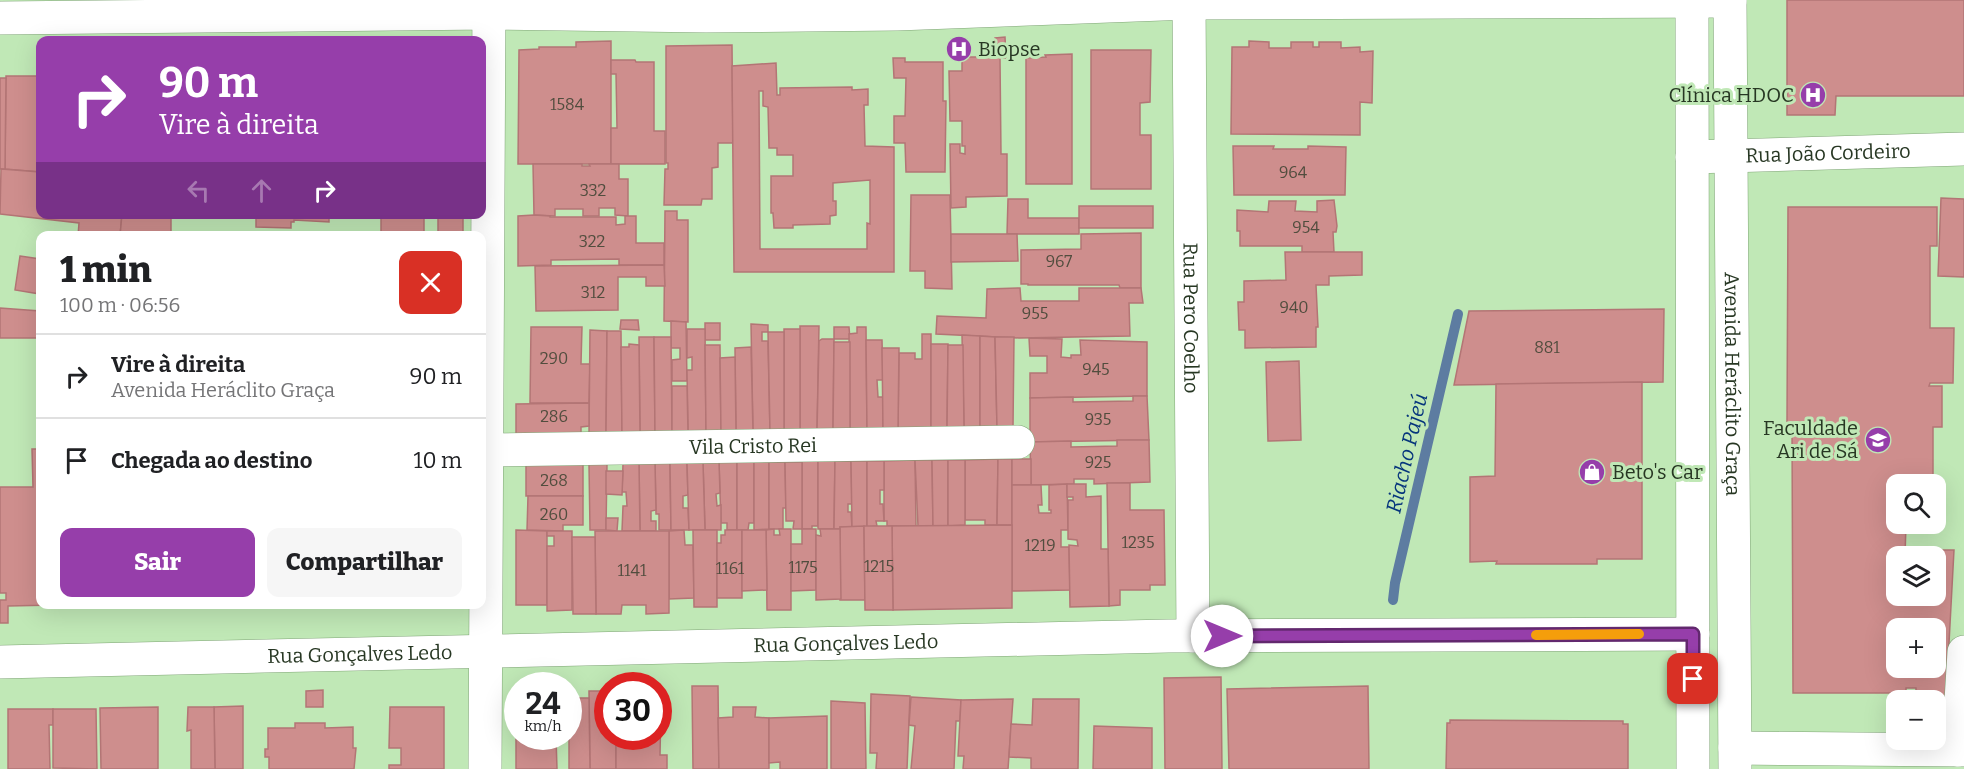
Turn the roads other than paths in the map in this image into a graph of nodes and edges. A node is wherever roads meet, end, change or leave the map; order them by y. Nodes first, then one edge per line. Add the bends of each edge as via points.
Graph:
1 (1189, 1) edge
2 (1692, 1) edge
3 (1730, 1) edge
4 (489, 6) edge
5 (126, 8) edge
6 (0, 18) edge
7 (1964, 150) edge
8 (1730, 156) junction
9 (1692, 157) junction
10 (1018, 442) dead end
11 (488, 450) junction
12 (1693, 634) junction
13 (1193, 636) junction
14 (486, 652) junction
15 (1964, 652) edge
16 (0, 662) edge
17 (1961, 750) edge
18 (1735, 758) edge
19 (485, 769) edge
20 (1693, 769) edge

1 - 2 street
1 - 4 street via 897,14 706,16
1 - 13 street, Rua Pero Coelho
2 - 3 street
2 - 9 street, Avenida Heráclito Graça
3 - 8 street, Avenida Heráclito Graça
4 - 5 street
4 - 11 street
5 - 6 street
7 - 8 street, Rua João Cordeiro
8 - 9 street, Rua João Cordeiro
8 - 18 street, Avenida Heráclito Graça
9 - 12 street, Avenida Heráclito Graça
10 - 11 street, Vila Cristo Rei
11 - 14 street
12 - 13 street, Rua Gonçalves Ledo
12 - 20 street, Avenida Heráclito Graça
13 - 14 street, Rua Gonçalves Ledo
14 - 16 street, Rua Gonçalves Ledo
14 - 19 street
15 - 17 street
17 - 18 street

